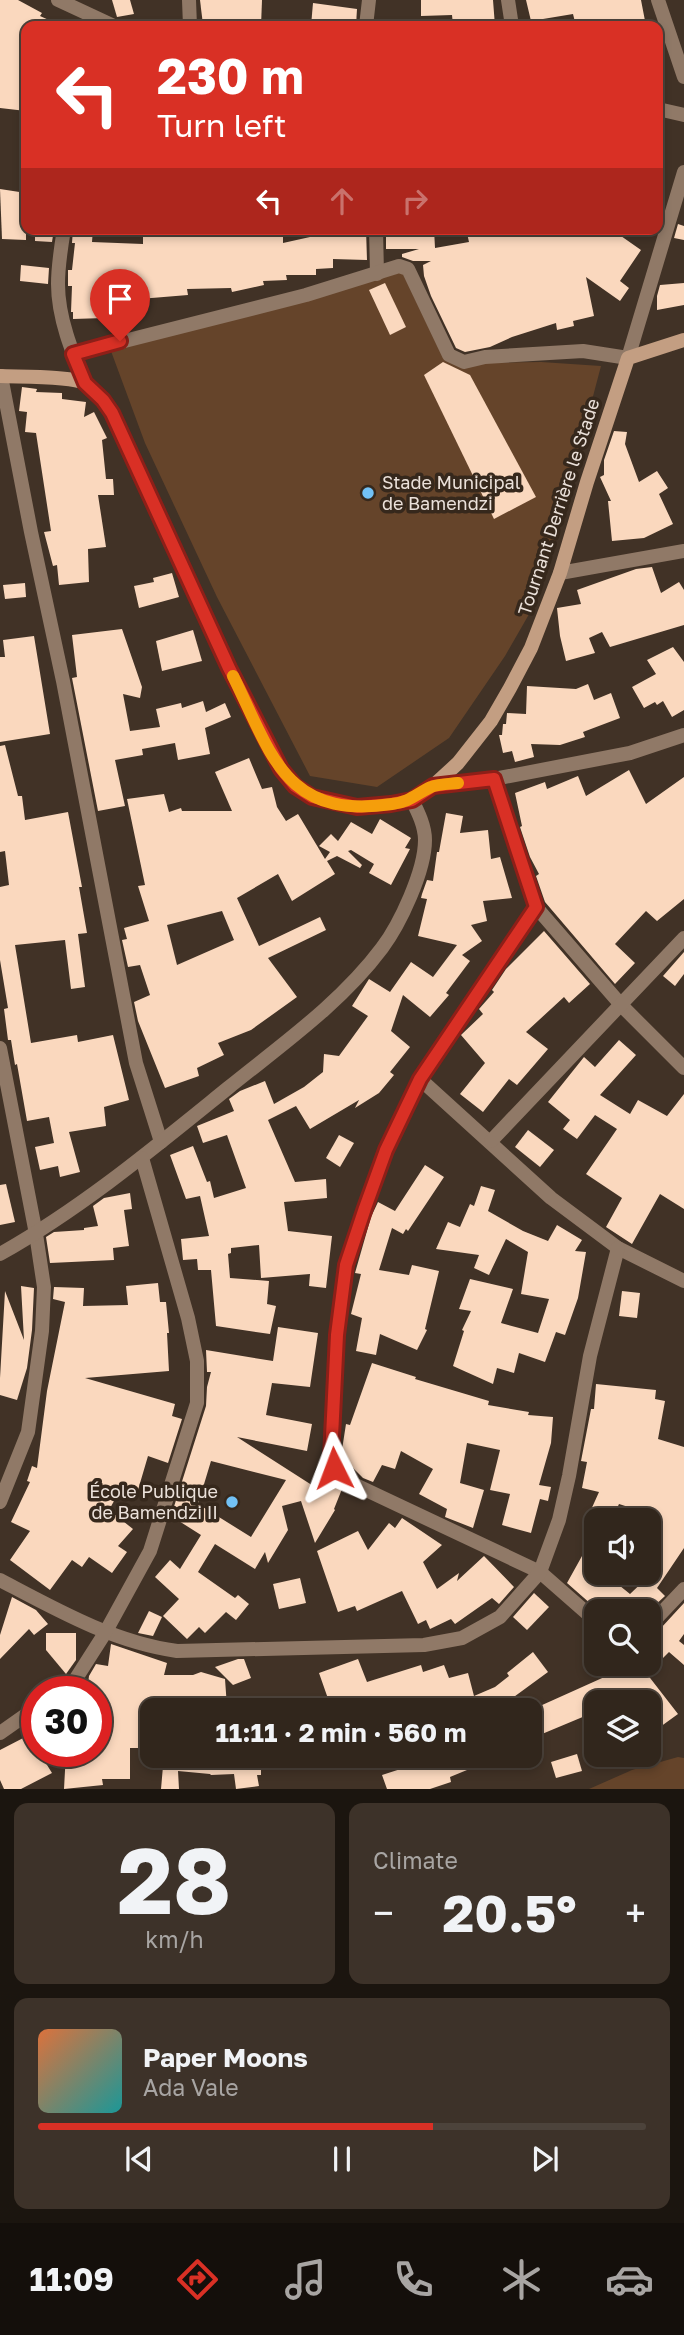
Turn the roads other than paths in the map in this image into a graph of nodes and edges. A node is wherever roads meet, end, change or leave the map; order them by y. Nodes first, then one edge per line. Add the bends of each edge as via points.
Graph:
1 (58, 0) edge
2 (189, 0) edge
3 (369, 0) edge
4 (508, 0) edge
5 (658, 0) edge
6 (103, 21) edge
7 (190, 21) edge
8 (367, 21) edge
9 (511, 21) edge
10 (684, 77) edge
11 (663, 110) edge
12 (684, 115) edge
13 (684, 172) edge
14 (63, 235) edge
15 (376, 235) edge
16 (377, 274) junction
17 (684, 340) edge
18 (73, 354) junction
19 (628, 358) junction
20 (1, 376) edge
21 (85, 383) junction
22 (684, 551) edge
23 (560, 573) junction
24 (684, 735) edge
25 (494, 779) junction
26 (433, 786) junction
27 (412, 800) junction
28 (536, 907) junction
29 (684, 938) edge
30 (622, 1006) junction
31 (0, 1048) edge
32 (684, 1068) edge
33 (420, 1079) junction
34 (491, 1141) junction
35 (161, 1142) junction
36 (142, 1158) junction
37 (36, 1234) junction
38 (618, 1248) junction
39 (0, 1254) edge
40 (684, 1281) edge
41 (0, 1502) edge
42 (540, 1572) junction
43 (0, 1580) edge
44 (684, 1589) edge
45 (584, 1611) edge
46 (661, 1613) edge
47 (105, 1633) junction
48 (77, 1676) edge
49 (21, 1718) edge
50 (0, 1733) edge

1 - 6 street
2 - 7 street
3 - 8 street
4 - 9 street
5 - 10 street
11 - 12 street
13 - 19 street
14 - 18 street via 58,283
15 - 16 street
16 - 18 street
16 - 19 street via 399,266 408,269 449,355 464,362 583,351
17 - 19 street
18 - 21 street
19 - 23 street, Tournant Derrière le Stade
20 - 21 street
20 - 35 street via 136,1063
21 - 27 street, Tournant Derrière le Stade via 112,413 229,668 281,769 295,786 332,803 357,807
22 - 23 street
23 - 26 street, Tournant Derrière le Stade via 531,648 491,721
24 - 25 street via 631,753
25 - 26 street
25 - 28 street
26 - 27 street, Tournant Derrière le Stade
27 - 35 street via 425,840 421,865 405,908 383,947 300,1031
28 - 30 street
28 - 33 street
29 - 30 street
30 - 32 street
30 - 34 street
31 - 37 street
33 - 34 street
33 - 42 street via 386,1150 346,1265 337,1335 331,1457 345,1480
34 - 38 street via 551,1198
35 - 36 street
36 - 37 street
36 - 47 street via 188,1318 197,1361 197,1403 150,1552
37 - 39 street
37 - 41 street via 44,1287 42,1331 28,1432
38 - 40 street
38 - 42 street via 590,1356 559,1520
42 - 45 street
42 - 47 street via 500,1617 462,1638 424,1645 177,1651
43 - 47 street
44 - 46 street
47 - 48 street
49 - 50 street

